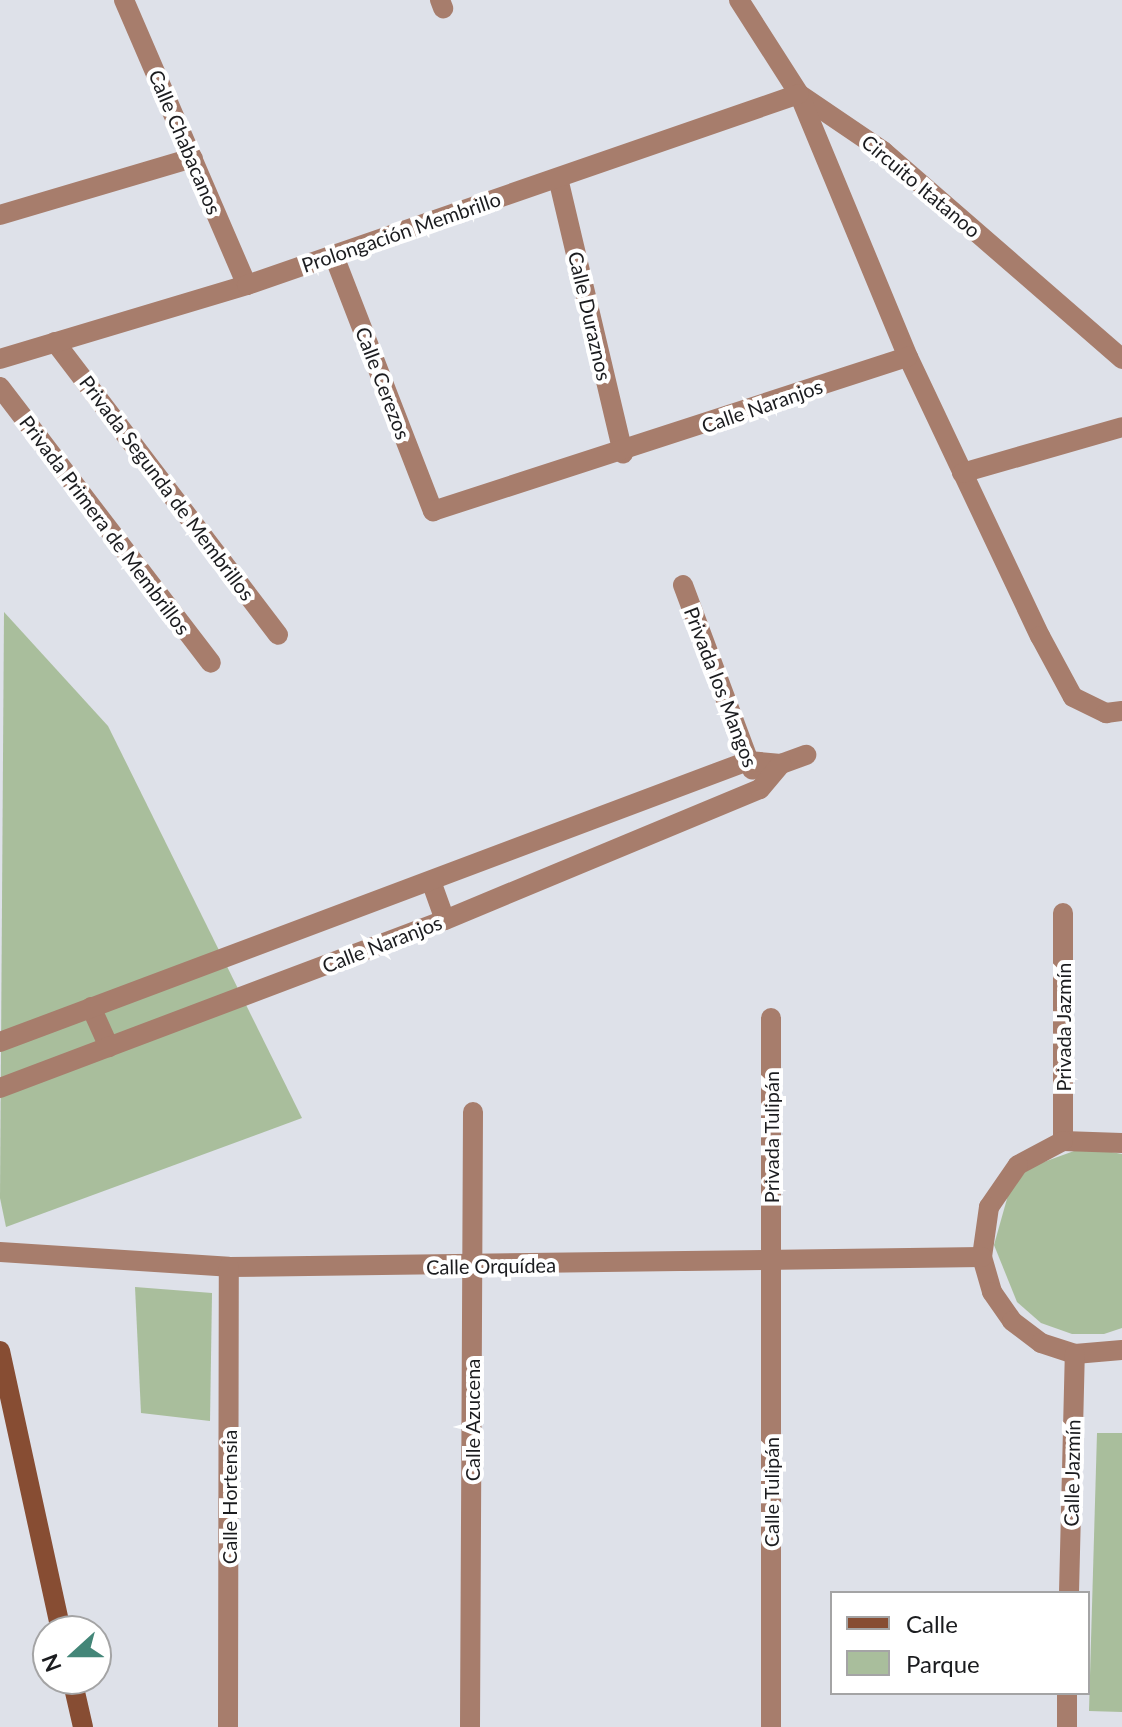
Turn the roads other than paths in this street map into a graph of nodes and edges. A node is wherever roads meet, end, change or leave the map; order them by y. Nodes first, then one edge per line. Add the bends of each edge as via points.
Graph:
1 (124, 0) edge
2 (739, 0) edge
3 (799, 94) junction
4 (193, 158) junction
5 (558, 178) junction
6 (0, 215) edge
7 (334, 256) junction
8 (247, 285) junction
9 (55, 342) junction
10 (908, 357) junction
11 (0, 359) edge
12 (1122, 359) edge
13 (0, 387) edge
14 (1122, 427) edge
15 (623, 453) junction
16 (962, 473) junction
17 (433, 511) joint
18 (683, 585) dead end
19 (278, 635) dead end
20 (211, 663) dead end
21 (1122, 711) edge
22 (806, 755) dead end
23 (748, 761) junction
24 (781, 764) junction
25 (760, 789) junction
26 (431, 881) junction
27 (1063, 913) dead end
28 (445, 920) junction
29 (91, 1007) junction
30 (771, 1018) dead end
31 (0, 1042) edge
32 (109, 1047) junction
33 (0, 1088) edge
34 (473, 1112) dead end
35 (1063, 1141) junction
36 (1122, 1143) edge
37 (0, 1252) edge
38 (771, 1257) junction
39 (982, 1257) junction
40 (229, 1267) junction
41 (473, 1267) junction
42 (1122, 1350) edge
43 (0, 1351) edge
44 (1075, 1354) junction
45 (1069, 1591) edge
46 (58, 1615) edge
47 (76, 1695) edge
48 (1067, 1695) edge
49 (83, 1727) edge
50 (228, 1727) edge
51 (470, 1727) edge
52 (771, 1727) edge
53 (1067, 1727) edge

1 - 4 street, Calle Chabacanos
2 - 3 street, Circuito Itatanoo
3 - 5 street, Prolongación Membrillo
3 - 10 street
3 - 12 street, Circuito Itatanoo via 883,151
4 - 6 street
4 - 8 street, Calle Chabacanos
5 - 7 street, Prolongación Membrillo
5 - 15 street, Calle Duraznos
7 - 8 street, Prolongación Membrillo
7 - 17 street, Calle Cerezos
8 - 9 street, Prolongación Membrillo
9 - 11 street, Prolongación Membrillo
9 - 19 street, Privada Segunda de Membrillos
10 - 15 street, Calle Naranjos
10 - 16 street
13 - 20 street, Privada Primera de Membrillos
14 - 16 street
15 - 17 street, Calle Naranjos
16 - 21 street via 1073,697 1106,713
18 - 23 street, Privada los Mangos
22 - 24 street
23 - 24 street
23 - 25 street, Privada los Mangos
23 - 26 street, Calle Naranjos
24 - 25 street
25 - 28 street, Calle Naranjos
26 - 28 street
26 - 29 street, Calle Naranjos
27 - 35 street, Privada Jazmín
28 - 32 street, Calle Naranjos
29 - 31 street, Calle Naranjos
29 - 32 street
30 - 38 street, Privada Tulipán
32 - 33 street, Calle Naranjos
34 - 41 street, Calle Azucena
35 - 36 street
35 - 39 street via 1018,1165 1001,1184 986,1219
37 - 40 street, Calle Orquídea
38 - 39 street, Calle Orquídea
38 - 41 street, Calle Orquídea
38 - 52 street, Calle Tulipán
39 - 44 street via 992,1292 1012,1321 1041,1343
40 - 41 street, Calle Orquídea
40 - 50 street, Calle Hortensia
41 - 51 street, Calle Azucena
42 - 44 street
43 - 46 main road
44 - 45 street, Calle Jazmín
47 - 49 main road
48 - 53 street

